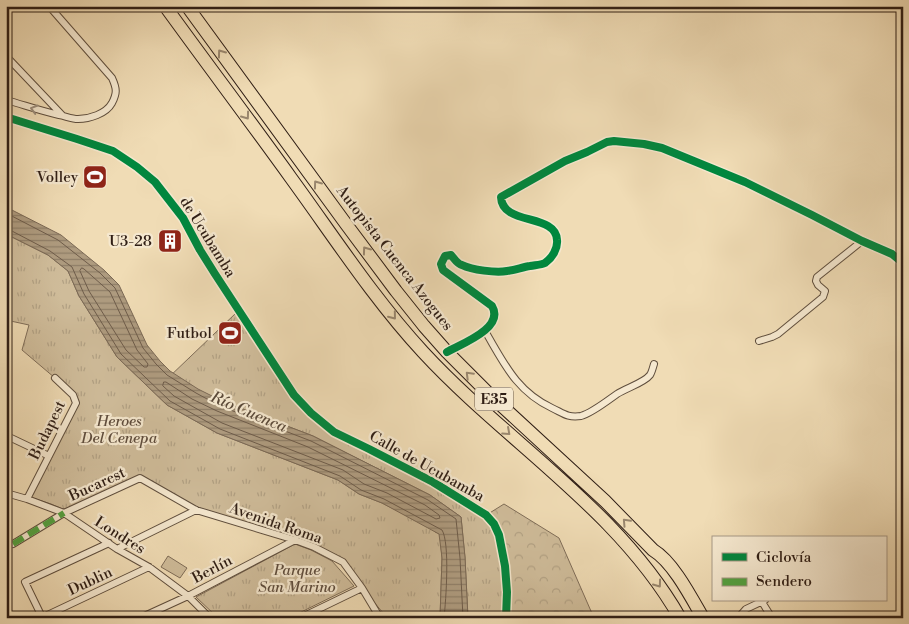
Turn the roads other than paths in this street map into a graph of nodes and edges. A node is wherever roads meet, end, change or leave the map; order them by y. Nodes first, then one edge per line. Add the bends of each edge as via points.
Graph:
1 (49, 6) edge
2 (165, 6) edge
3 (187, 6) edge
4 (6, 56) edge
5 (6, 100) edge
6 (63, 116) junction
7 (6, 117) edge
8 (862, 241) junction
9 (903, 263) edge
10 (485, 331) junction
11 (758, 341) dead end
12 (447, 352) junction
13 (654, 364) dead end
14 (55, 378) dead end
15 (294, 395) joint
16 (7, 436) edge
17 (49, 456) junction
18 (140, 478) joint
19 (6, 492) edge
20 (27, 498) junction
21 (196, 510) junction
22 (64, 513) junction
23 (295, 540) junction
24 (109, 543) junction
25 (12, 544) dead end
26 (117, 548) junction
27 (149, 568) junction
28 (362, 588) junction
29 (188, 596) junction
30 (761, 602) edge
31 (764, 602) edge
32 (41, 618) edge
33 (140, 618) edge
34 (210, 618) edge
35 (300, 618) edge
36 (380, 618) edge
37 (506, 618) edge
38 (680, 618) edge
39 (703, 618) edge
40 (738, 618) edge
41 (772, 618) edge

1 - 6 street via 112,78 116,87 110,108 100,114 77,119
2 -> 38 highway, E35 via 344,254 408,336 458,388 611,528 657,583
12 -> 3 highway, Autopista Cuenca Azogues / E35 via 396,291
4 - 6 street
6 -> 5 street
7 - 15 street, de Ucubamba via 112,151 155,182 183,218 215,274
8 - 9 street via 892,254
8 - 10 street via 745,182 662,148 607,142 501,197 506,210 555,231 556,251 544,264 492,271 460,265 451,255 446,256 441,264 444,270 494,309 491,323
8 - 11 street via 817,276 816,281 824,291 823,297 778,334
10 - 12 street
10 - 13 street via 509,373 528,393 566,416 584,415 643,380 651,374
39 -> 12 highway, Autopista Cuenca Azogues / E35 via 661,555 496,402
14 - 17 street, Budapest via 76,403
15 - 37 street, Calle de Ucubamba via 334,432 433,482 494,524 505,566
16 - 17 street
17 - 20 street, Budapest
18 - 21 street, Avenida Roma
18 - 22 street, Bucarest
19 - 20 street, Londres
20 - 22 street, Londres
21 - 23 street, Avenida Roma
21 - 26 street
22 - 24 street, Londres
22 - 25 street, Bucarest
23 - 28 street, Avenida Roma via 343,562
23 - 29 street, Berlín
24 - 26 street, Londres
24 - 32 street via 26,582
26 - 27 street, Londres
27 - 29 street, Londres
27 - 32 street, Dublin
28 - 35 street
28 - 36 street, Avenida Roma
29 - 33 street, Berlín
29 - 34 street, Londres
30 - 40 street via 746,609
31 - 41 street

